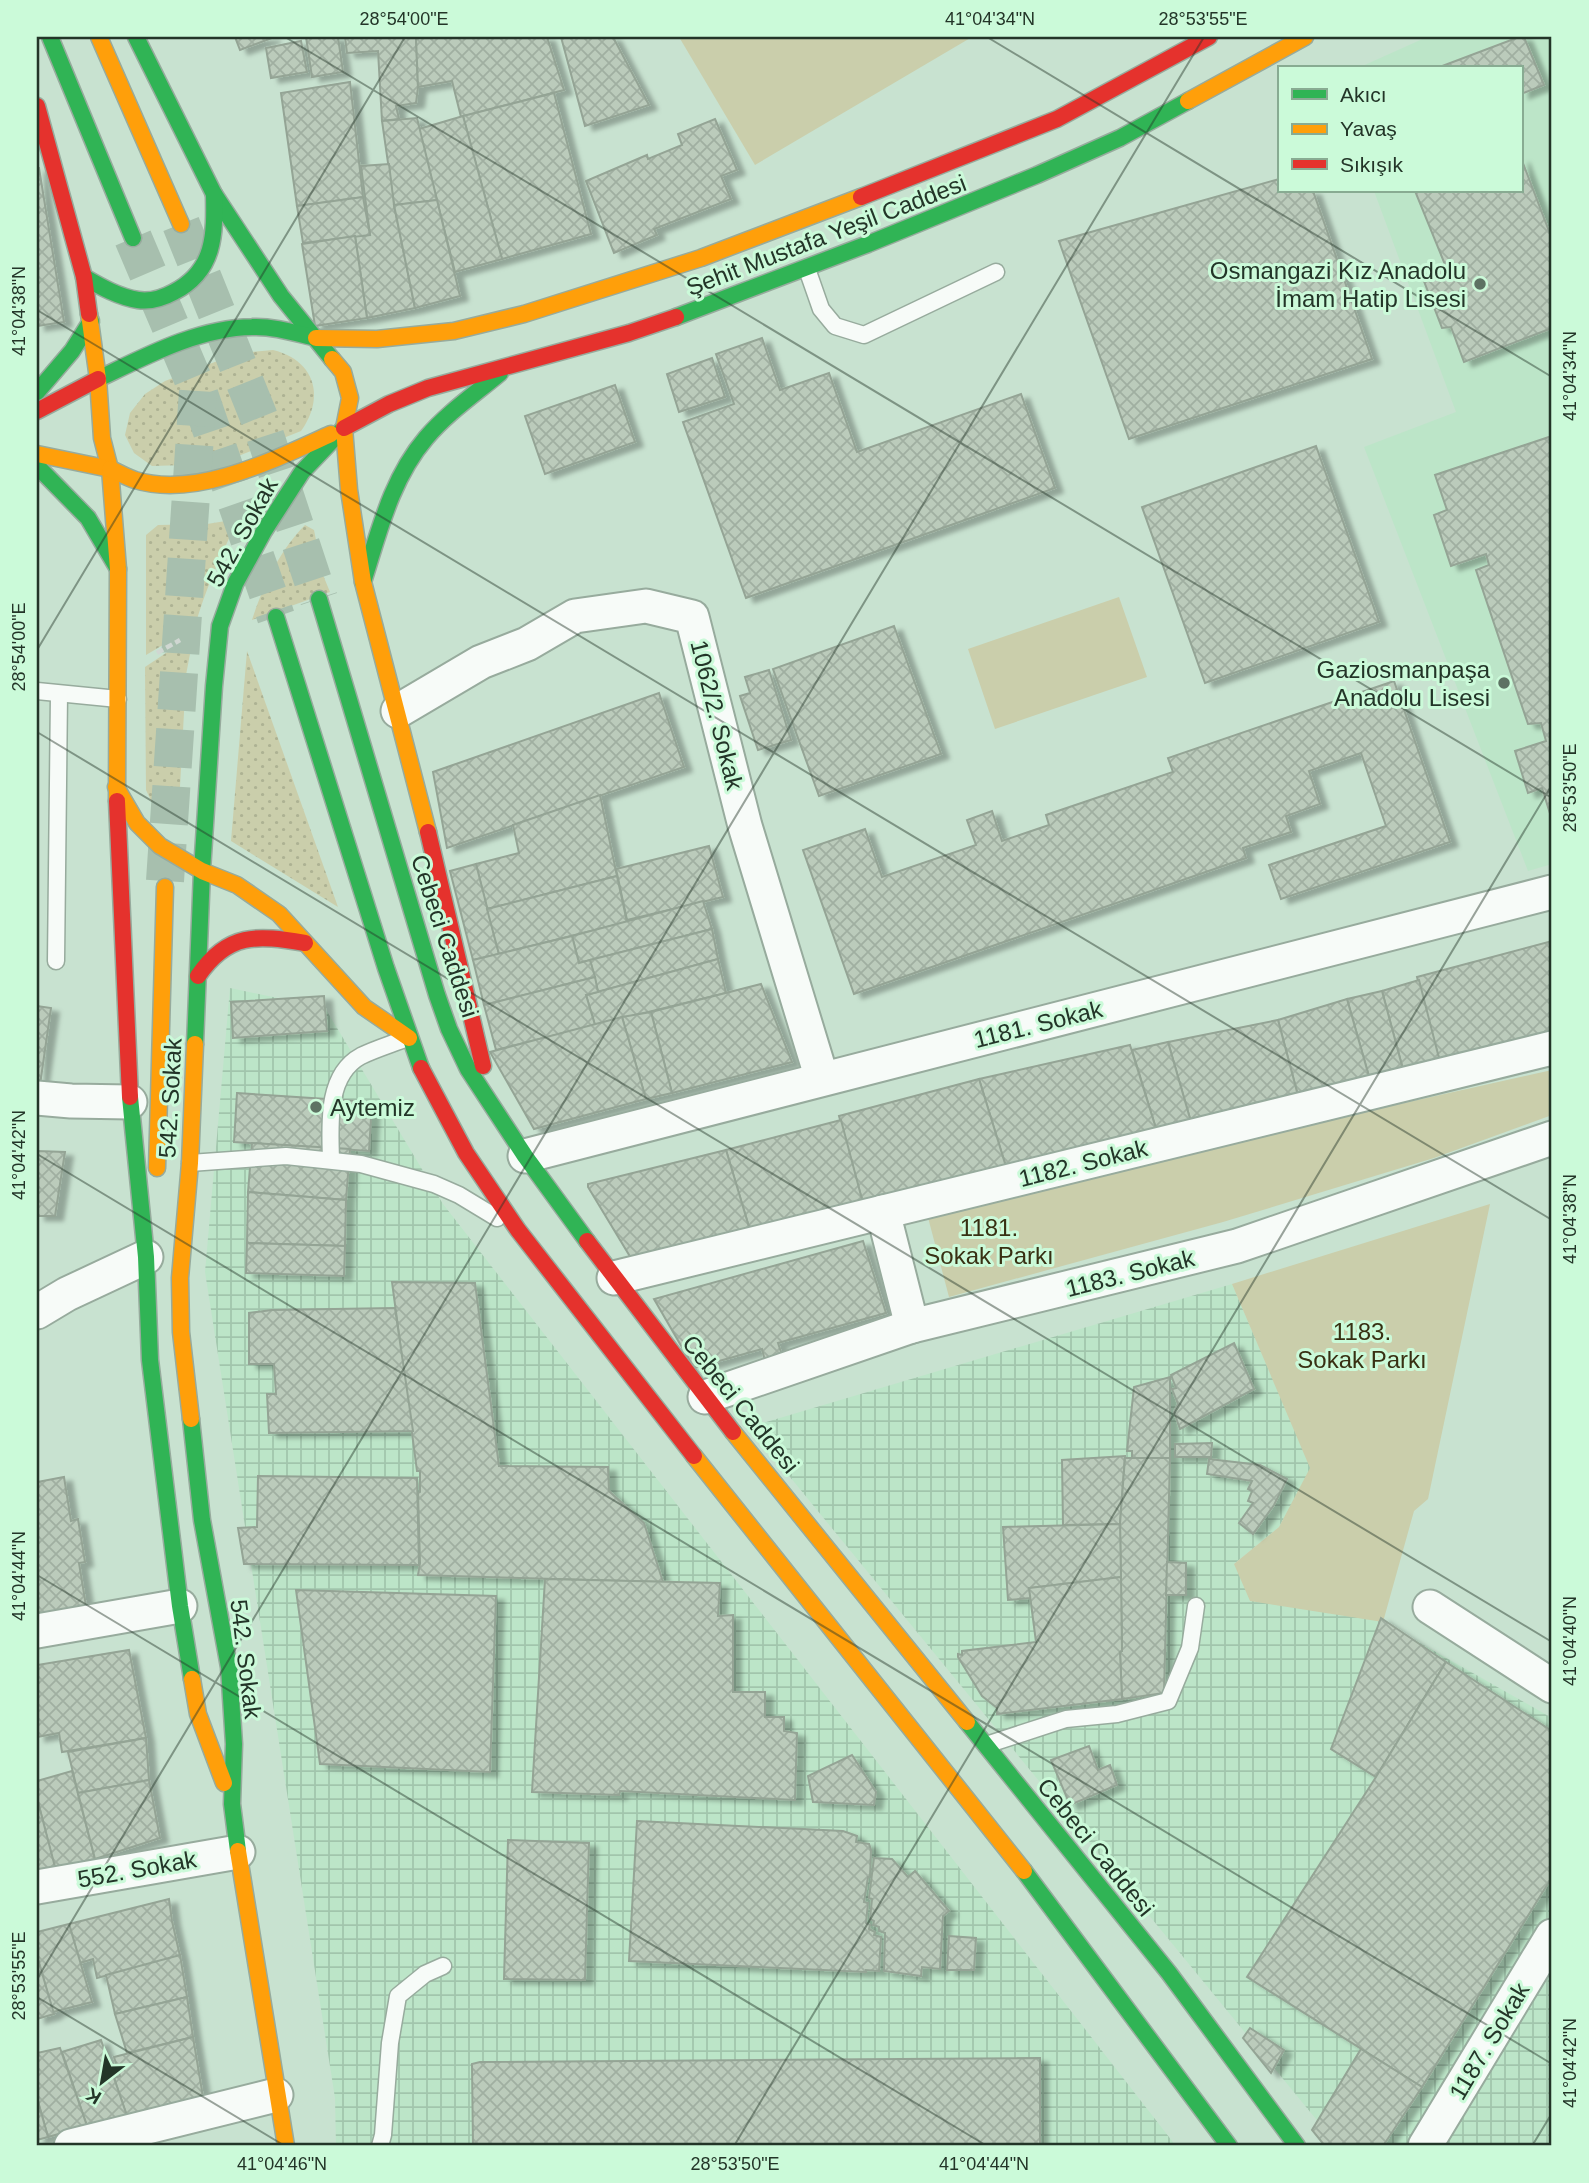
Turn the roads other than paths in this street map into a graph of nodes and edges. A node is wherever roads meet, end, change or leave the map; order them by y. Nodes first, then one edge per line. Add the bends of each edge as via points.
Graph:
1 (50, 37) edge
2 (99, 37) edge
3 (136, 37) edge
4 (1209, 37) edge
5 (1306, 37) edge
6 (37, 106) edge
7 (214, 194) junction
8 (181, 224) tunnel mouth
9 (133, 238) tunnel mouth
10 (807, 269) junction
11 (996, 272) dead end
12 (83, 277) junction
13 (91, 321) junction
14 (316, 338) junction
15 (510, 364) junction
16 (98, 379) junction
17 (37, 392) edge
18 (37, 411) edge
19 (344, 428) junction
20 (37, 454) edge
21 (37, 466) edge
22 (110, 469) junction
23 (118, 569) junction
24 (363, 582) junction
25 (320, 599) tunnel mouth
26 (276, 617) tunnel mouth
27 (37, 691) edge
28 (59, 694) junction
29 (118, 699) junction
30 (398, 710) junction
31 (116, 787) junction
32 (202, 871) junction
33 (165, 887) tunnel mouth
34 (1552, 892) edge
35 (305, 943) junction
36 (57, 961) dead end
37 (198, 976) junction
38 (409, 1038) junction
39 (1552, 1048) edge
40 (822, 1079) junction
41 (37, 1098) edge
42 (130, 1102) junction
43 (492, 1106) junction
44 (1552, 1138) edge
45 (524, 1156) junction
46 (331, 1159) junction
47 (190, 1163) junction
48 (883, 1212) junction
49 (518, 1230) junction
50 (146, 1257) junction
51 (614, 1278) junction
52 (37, 1312) edge
53 (912, 1326) junction
54 (705, 1397) junction
55 (180, 1606) junction
56 (1196, 1606) dead end
57 (1430, 1607) dead end
58 (37, 1632) edge
59 (1552, 1686) edge
60 (985, 1745) junction
61 (232, 1804) junction
62 (238, 1852) junction
63 (37, 1887) edge
64 (1552, 1936) edge
65 (443, 1966) dead end
66 (276, 2095) junction
67 (71, 2146) edge
68 (286, 2146) edge
69 (380, 2146) edge
70 (1229, 2146) edge
71 (1297, 2146) edge
72 (1425, 2146) edge

1 - 9 main road
2 - 8 main road
3 - 7 main road
4 - 14 main road, Şehit Mustafa Yeşil Caddesi via 1057,119 701,258 524,314 454,331 377,339
5 - 10 main road, Şehit Mustafa Yeşil Caddesi via 1120,138
6 - 12 main road, 542. Sokak
7 - 12 main road via 215,234 210,251 199,273 181,290 155,300 138,300
7 - 14 main road via 281,296
10 - 11 lane via 821,309 835,326 864,335
10 - 15 main road, Şehit Mustafa Yeşil Caddesi via 629,333
12 - 13 main road, 542. Sokak
13 - 16 main road, 542. Sokak
13 - 17 main road
14 - 16 main road, Şehit Mustafa Yeşil Caddesi via 272,327 236,329 178,344
14 - 19 main road via 343,372 350,398
15 - 19 main road, Şehit Mustafa Yeşil Caddesi via 428,388
15 - 24 main road via 425,439 390,500
16 - 18 main road, Şehit Mustafa Yeşil Caddesi
16 - 22 main road, 542. Sokak via 102,438
19 - 22 main road via 255,465 194,483 144,484
19 - 24 main road
19 - 32 main road, 542. Sokak via 302,472 264,531 235,584 220,626
20 - 22 main road
21 - 23 main road via 88,518
22 - 23 main road, 542. Sokak
23 - 29 main road, 542. Sokak
24 - 30 main road
25 - 43 main road, Cebeci Caddesi via 437,995 468,1069
26 - 38 main road
27 - 28 lane
28 - 29 lane
28 - 36 lane
29 - 31 main road, 542. Sokak
30 - 40 street, 1062/2. Sokak via 575,616 646,606 692,617 745,826
30 - 43 main road
31 - 32 main road via 137,822 160,846
31 - 42 main road, 542. Sokak
32 - 35 main road via 237,885 279,914
32 - 37 main road, 542. Sokak
33 - 50 main road via 156,1193
34 - 40 street, 1181. Sokak
35 - 37 main road via 251,939 230,944 215,953
35 - 38 main road via 364,1007
37 - 47 main road, 542. Sokak
38 - 46 lane via 359,1057 339,1077 330,1121
38 - 49 main road via 466,1153
39 - 48 street, 1182. Sokak
40 - 45 street, 1181. Sokak
41 - 42 street
42 - 50 main road, 542. Sokak
43 - 45 main road, Cebeci Caddesi
44 - 53 street, 1183. Sokak via 1237,1247
45 - 51 main road, Cebeci Caddesi
46 - 47 lane via 286,1156
46 - 49 lane via 434,1184
47 - 61 main road, 542. Sokak via 180,1278 181,1332 202,1520 229,1667
48 - 51 street, 1182. Sokak
48 - 53 street
49 - 70 main road via 1017,1862
50 - 52 street
50 - 55 main road, 542. Sokak via 150,1360
51 - 54 main road, Cebeci Caddesi
53 - 54 street, 1183. Sokak
54 - 60 main road, Cebeci Caddesi
55 - 58 street
55 - 61 main road, 542. Sokak via 198,1714
56 - 60 lane via 1190,1648 1168,1701 1117,1714 1066,1719
57 - 59 street
60 - 71 main road, Cebeci Caddesi via 1169,1973
61 - 62 main road, 542. Sokak
62 - 63 street, 552. Sokak
62 - 66 main road, 542. Sokak
64 - 72 street, 1187. Sokak
65 - 69 lane via 425,1973 398,1996
66 - 67 street
66 - 68 main road, 542. Sokak

